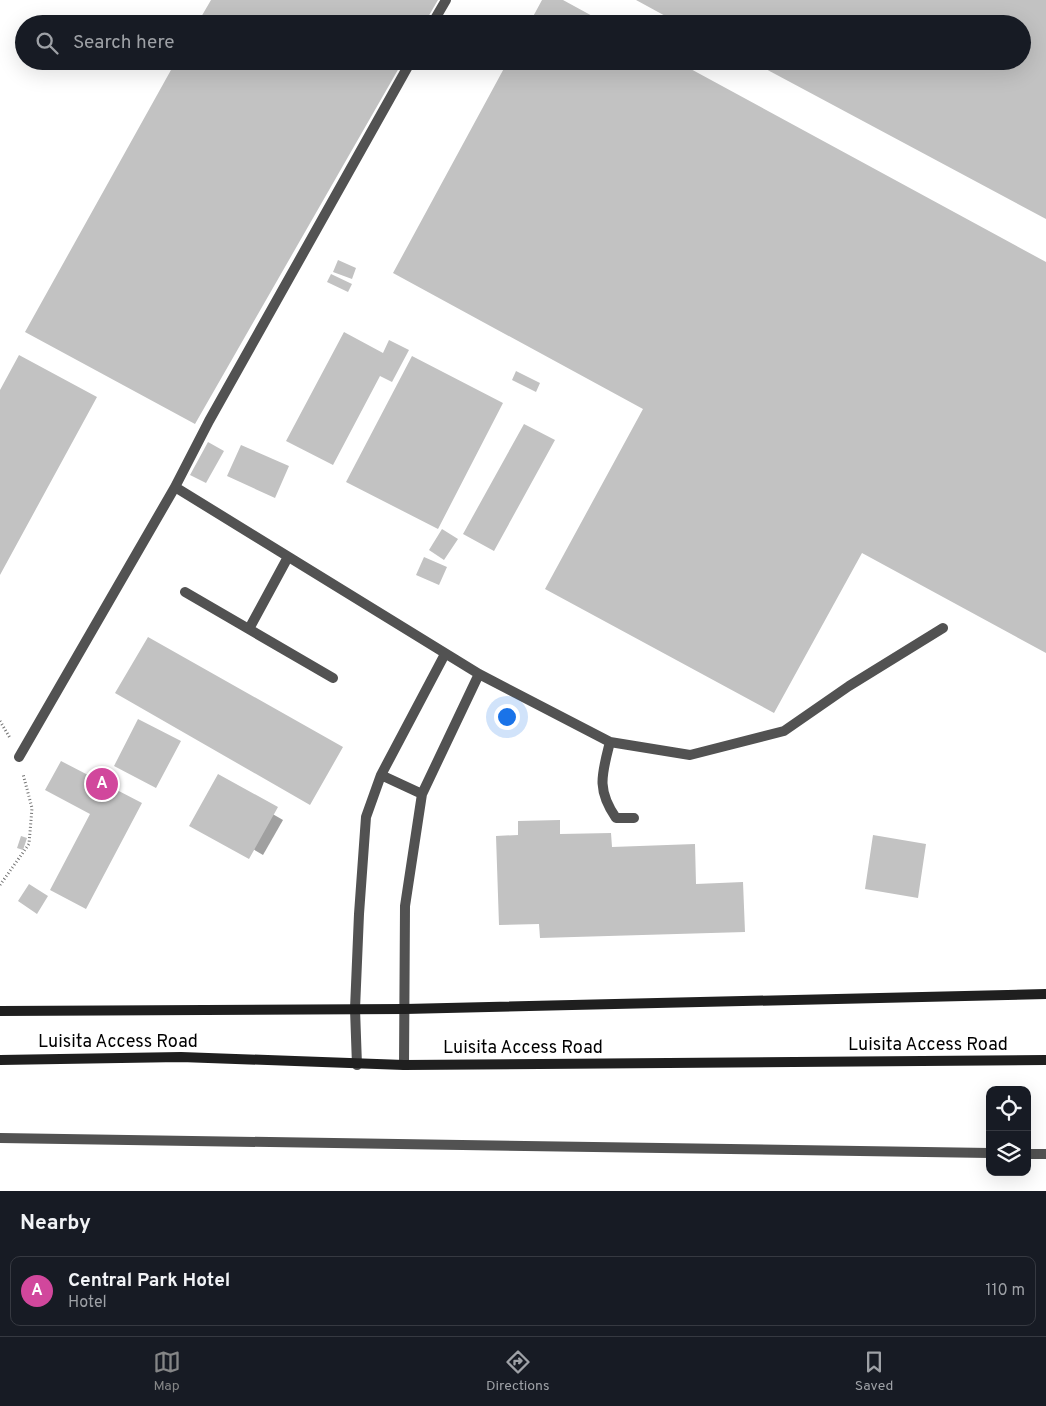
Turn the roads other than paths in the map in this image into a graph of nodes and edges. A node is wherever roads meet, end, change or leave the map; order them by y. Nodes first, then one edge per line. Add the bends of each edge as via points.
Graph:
1 (446, 0) edge
2 (437, 15) edge
3 (406, 70) edge
4 (174, 488) junction
5 (288, 557) junction
6 (185, 592) dead end
7 (943, 628) dead end
8 (249, 629) junction
9 (445, 654) junction
10 (479, 674) junction
11 (333, 678) dead end
12 (610, 742) junction
13 (18, 757) dead end
14 (381, 775) junction
15 (422, 794) junction
16 (634, 818) dead end
17 (1046, 994) edge
18 (355, 1009) junction
19 (405, 1009) junction
20 (0, 1011) edge
21 (0, 1060) edge
22 (1046, 1060) edge
23 (357, 1065) junction
24 (404, 1065) junction
25 (0, 1138) edge
26 (986, 1153) edge
27 (1031, 1154) edge
28 (1046, 1154) edge

1 - 2 street
3 - 4 street
4 - 5 street
4 - 13 street
5 - 8 street
5 - 9 street
6 - 8 street
7 - 12 street via 784,731 690,755
8 - 11 street
9 - 10 street
9 - 14 street
10 - 12 street
10 - 15 street
12 - 16 street via 601,779 603,795 616,818
14 - 15 street
14 - 18 street via 366,817
15 - 19 street via 404,906
17 - 19 main road, Luisita Access Road
18 - 19 main road, Luisita Access Road
18 - 20 main road, Luisita Access Road
18 - 23 street
19 - 24 street
21 - 23 main road, Luisita Access Road via 181,1057
22 - 24 main road, Luisita Access Road
23 - 24 main road, Luisita Access Road
25 - 26 street
27 - 28 street

